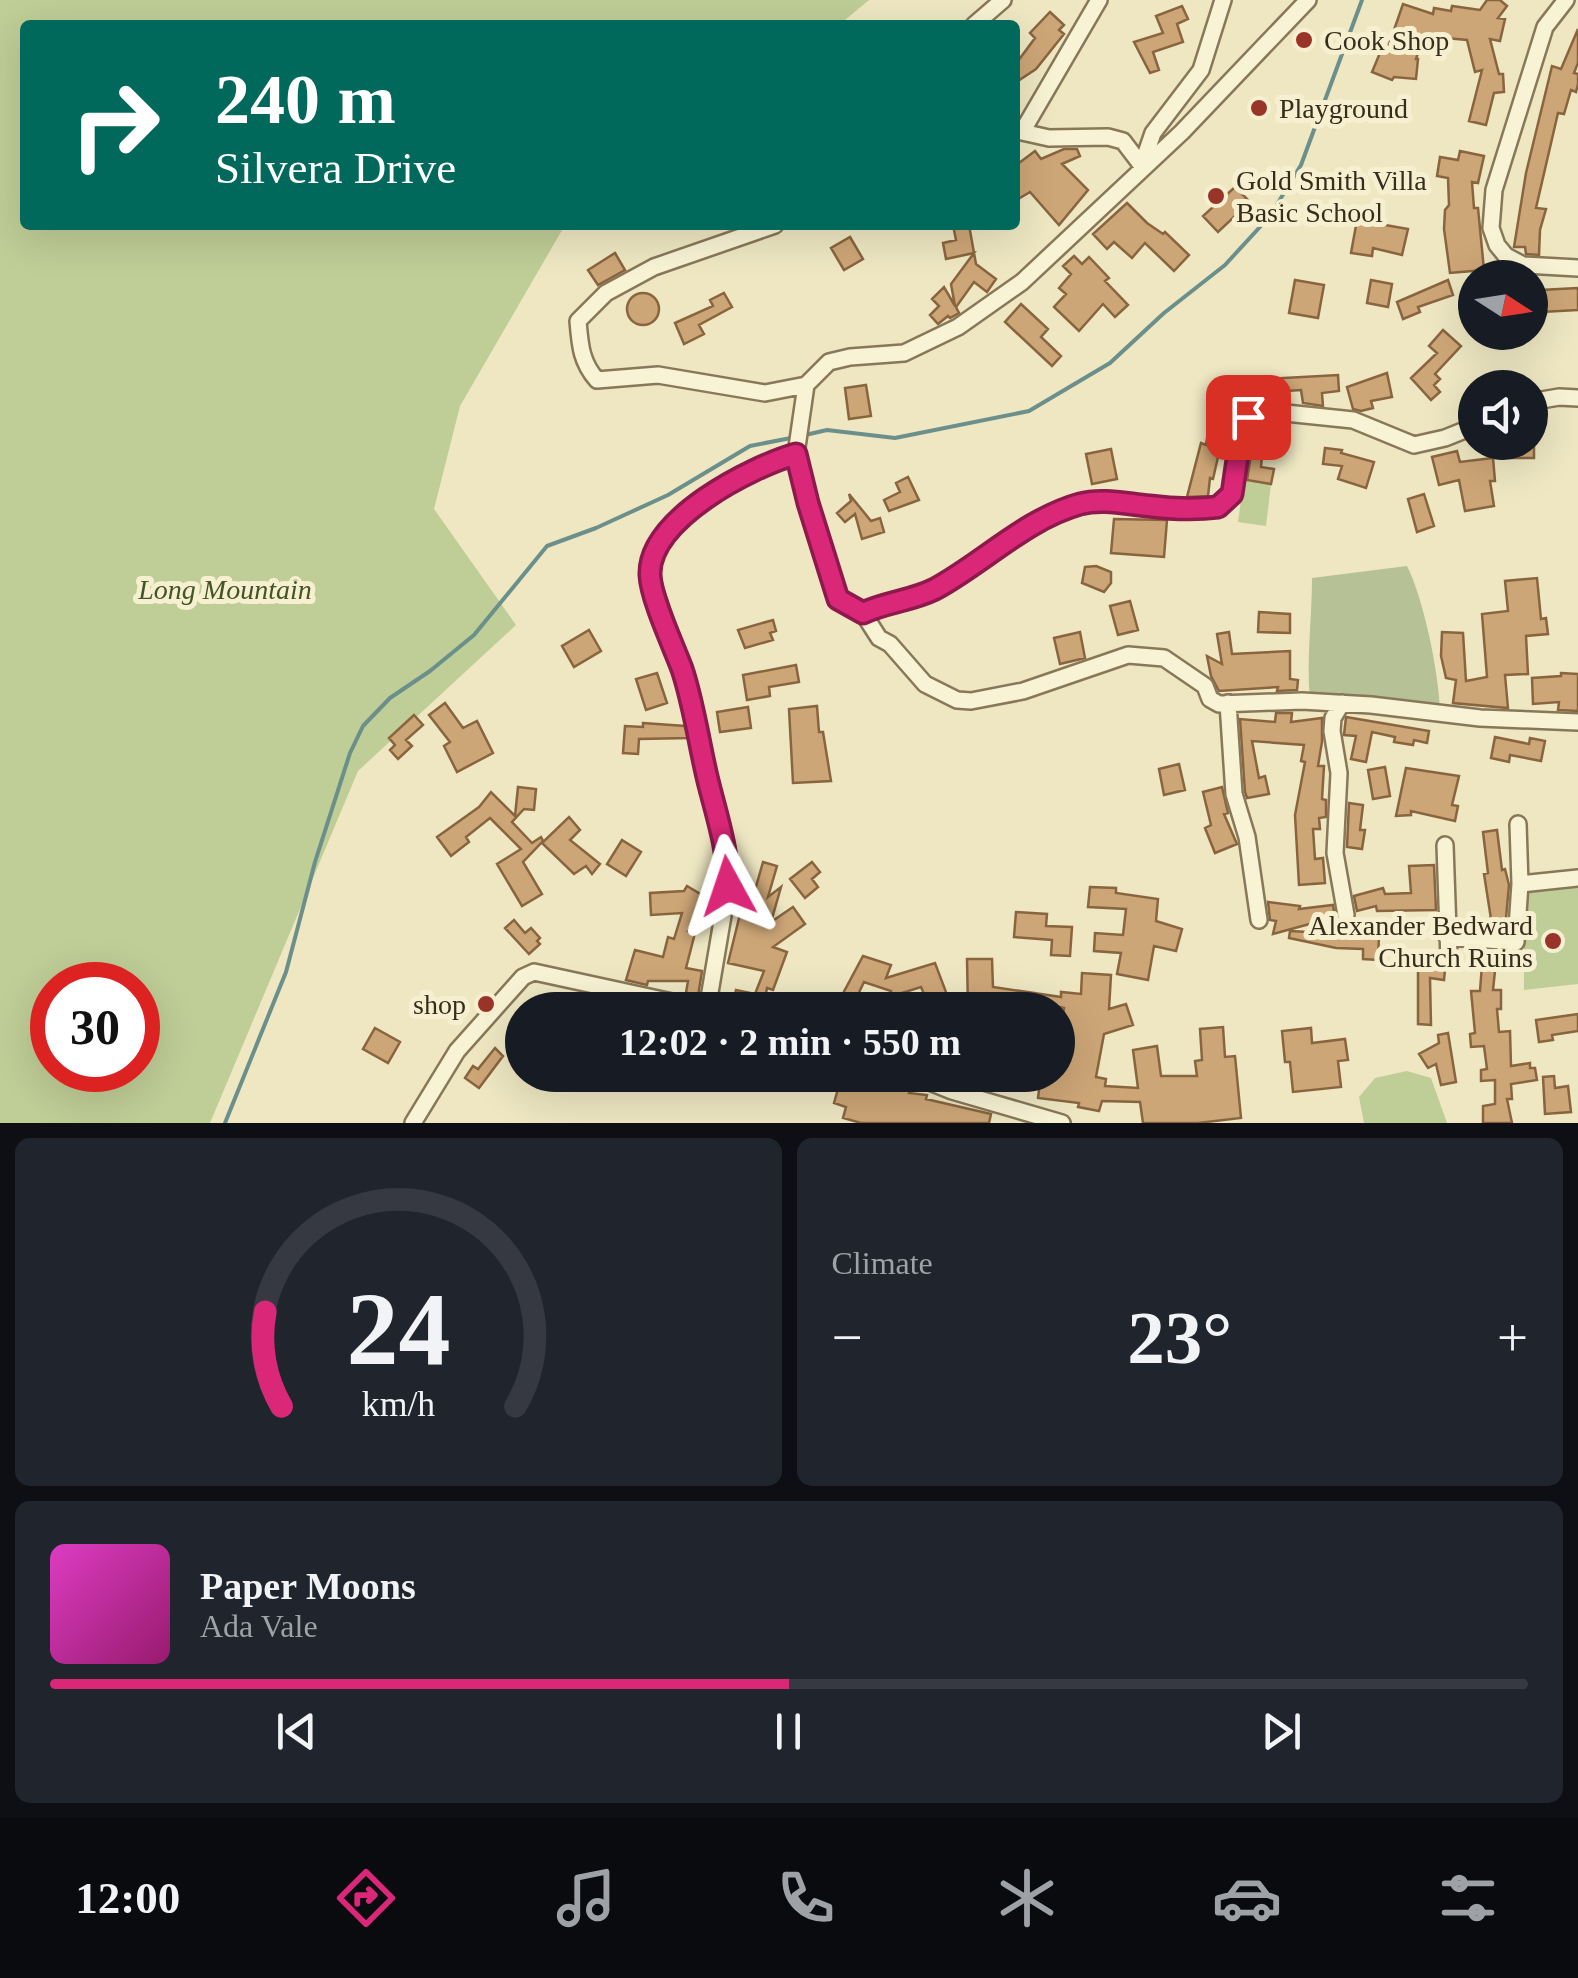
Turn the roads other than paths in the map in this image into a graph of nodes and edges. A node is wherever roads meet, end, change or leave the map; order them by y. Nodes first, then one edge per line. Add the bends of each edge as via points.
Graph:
1 (1003, 0) edge
2 (1099, 0) edge
3 (1223, 0) edge
4 (1308, 0) edge
5 (1566, 0) edge
6 (980, 20) edge
7 (1020, 132) edge
8 (1020, 135) edge
9 (1142, 166) junction
10 (761, 230) edge
11 (1578, 268) edge
12 (806, 385) junction
13 (1578, 398) edge
14 (1548, 399) edge
15 (1458, 433) edge
16 (797, 447) junction
17 (863, 613) junction
18 (1228, 703) junction
19 (1342, 704) junction
20 (1578, 722) edge
21 (1518, 824) dead end
22 (1445, 846) dead end
23 (1578, 878) edge
24 (1520, 884) junction
25 (1346, 915) dead end
26 (1258, 920) dead end
27 (1447, 936) junction
28 (1448, 960) dead end
29 (510, 992) edge
30 (626, 992) edge
31 (711, 992) edge
32 (505, 997) edge
33 (952, 1092) edge
34 (413, 1123) edge
35 (1062, 1123) edge

1 - 6 street
2 - 7 street
3 - 9 street via 1201,70 1152,133
4 - 9 street
5 - 11 street via 1546,27 1494,190 1491,228 1506,256 1523,265
8 - 9 street via 1108,137 1123,141
9 - 12 street via 1022,282 958,327 904,354 830,362
10 - 12 street via 654,267 606,293 578,322 585,366 598,380 658,375 765,393
12 - 16 street
13 - 14 street
15 - 17 street via 1414,444 1353,420 1256,410 1242,426 1232,494 1218,507 1078,504 1030,526 936,588
16 - 17 street via 838,599
16 - 31 street via 708,497 670,527 650,573 727,849 728,886
17 - 18 street via 925,684 957,700 1023,691 1128,654 1164,658 1205,686 1214,702
18 - 19 street
18 - 26 street via 1234,794
19 - 20 street
19 - 25 street via 1332,732 1340,773 1335,853
21 - 24 street
22 - 27 street
23 - 24 street
24 - 27 street via 1516,942
27 - 28 street
29 - 30 street via 534,972
32 - 34 street via 457,1051
33 - 35 street

